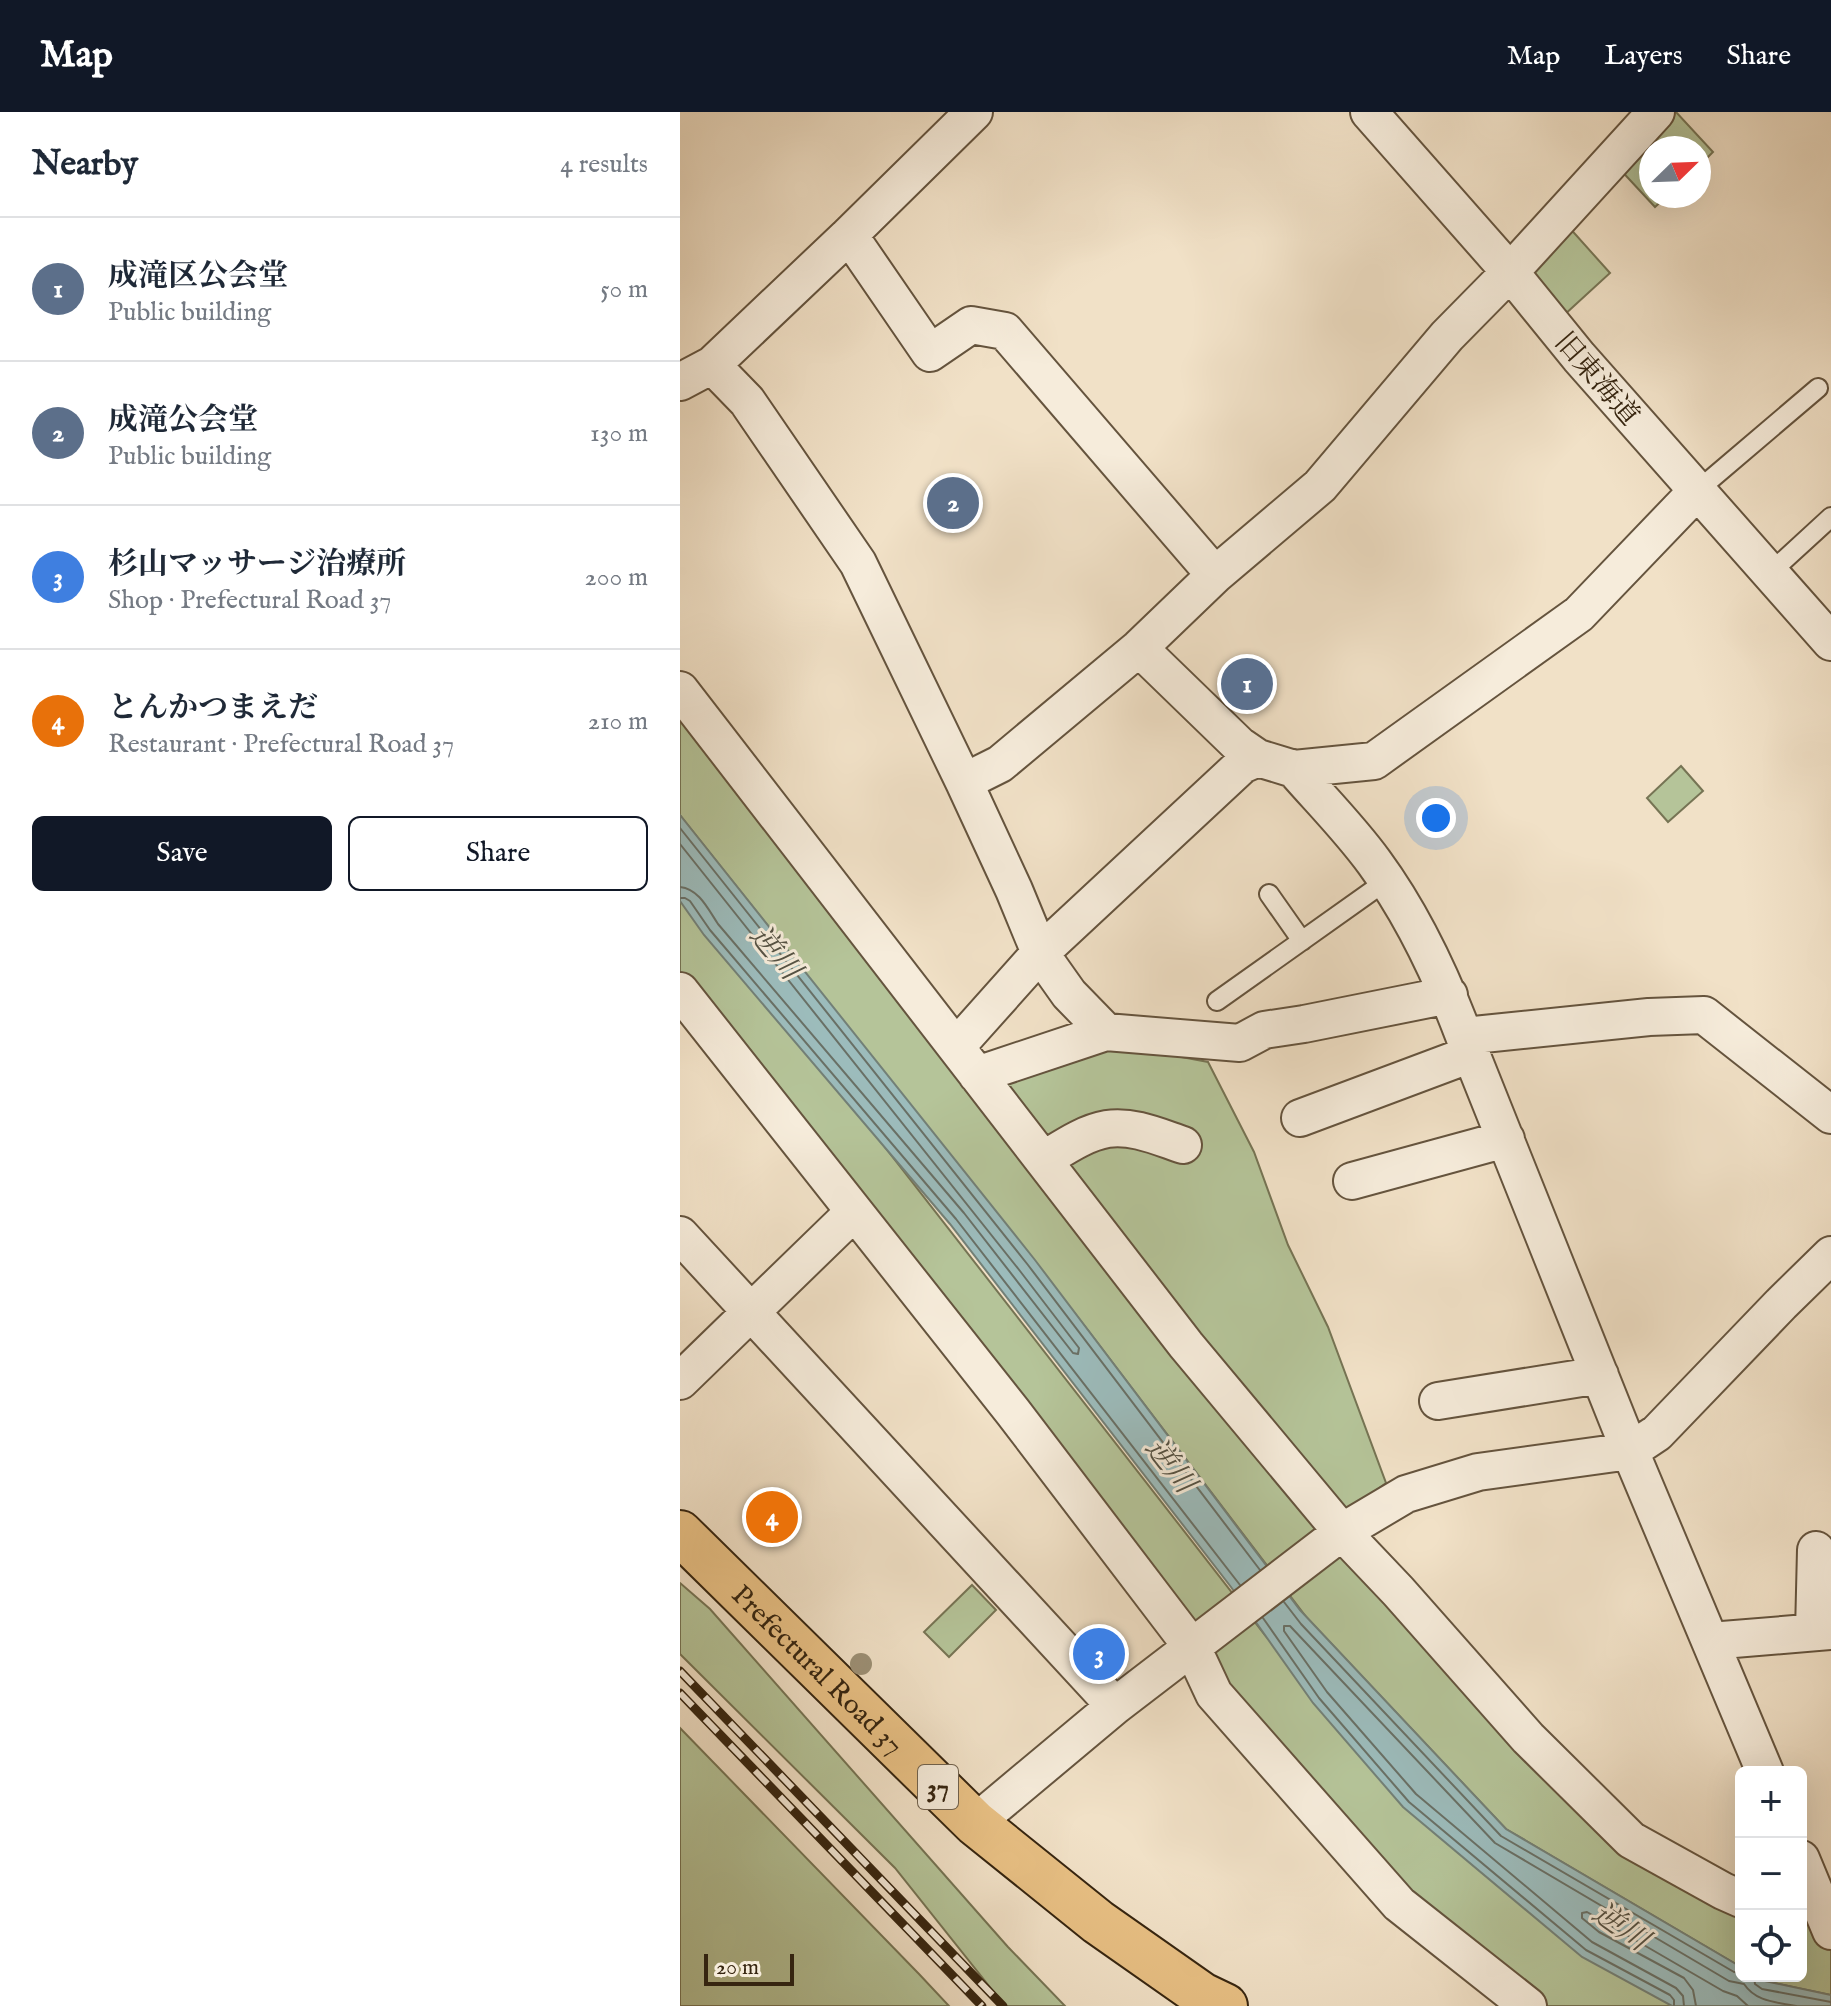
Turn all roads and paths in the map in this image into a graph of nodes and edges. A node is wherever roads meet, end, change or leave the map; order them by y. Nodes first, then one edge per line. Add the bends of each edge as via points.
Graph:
1 (974, 112) edge
2 (1369, 112) edge
3 (1656, 112) edge
4 (849, 235) junction
5 (1510, 272) junction
6 (712, 365) junction
7 (680, 382) edge
8 (1818, 388) dead end
9 (1697, 491) junction
10 (1831, 517) edge
11 (1770, 573) junction
12 (1215, 575) junction
13 (1831, 642) edge
14 (1139, 648) junction
15 (680, 690) edge
16 (1258, 758) junction
17 (1294, 769) junction
18 (964, 782) junction
19 (1386, 881) junction
20 (1269, 894) dead end
21 (1302, 941) junction
22 (1040, 953) junction
23 (680, 991) edge
24 (1449, 995) junction
25 (1217, 1001) dead end
26 (1106, 1032) junction
27 (1468, 1045) junction
28 (967, 1061) junction
29 (1831, 1115) edge
30 (1300, 1118) dead end
31 (1506, 1139) junction
32 (1183, 1145) dead end
33 (1043, 1160) junction
34 (1352, 1181) dead end
35 (854, 1212) junction
36 (680, 1235) edge
37 (1831, 1255) edge
38 (752, 1313) junction
39 (1600, 1375) junction
40 (680, 1381) edge
41 (1438, 1401) dead end
42 (1630, 1451) junction
43 (1342, 1532) junction
44 (680, 1533) edge
45 (1816, 1550) dead end
46 (1822, 1631) edge
47 (1710, 1641) junction
48 (1192, 1647) junction
49 (1115, 1706) junction
50 (1762, 1766) edge
51 (975, 1823) junction
52 (1807, 1874) edge
53 (1735, 1896) edge
54 (1807, 1926) edge
55 (1831, 1934) edge
56 (1225, 2006) edge
57 (1528, 2006) edge

1 - 4 street
2 - 5 street, 旧東海道
3 - 5 street
4 - 6 street
4 - 12 street via 930,353 971,325 1005,331
5 - 9 street, 旧東海道
5 - 12 street via 1447,336 1320,486
6 - 7 street
6 - 18 street via 747,401 858,563
8 - 9 lane
9 - 11 street, 旧東海道
9 - 17 street via 1579,614 1374,761
10 - 11 lane
11 - 13 street, 旧東海道
12 - 14 street
14 - 16 street
14 - 18 street via 1000,764
15 - 28 street
16 - 17 street
16 - 22 street via 1242,765
17 - 19 street
18 - 22 street
19 - 21 lane
19 - 24 street
20 - 21 lane
21 - 25 lane
22 - 26 street via 1069,994
22 - 28 street
23 - 35 street
24 - 26 street via 1264,1030 1240,1043
24 - 27 street
26 - 28 street
27 - 29 street via 1649,1017 1704,1015
27 - 30 street
27 - 31 street
28 - 33 street
31 - 34 street
31 - 39 street
32 - 33 street via 1138,1131 1107,1129
33 - 43 street via 1186,1345
35 - 38 street
35 - 48 street
36 - 38 street
37 - 42 street via 1657,1433
38 - 40 street
38 - 49 street
39 - 41 street
39 - 42 street
42 - 43 street via 1478,1472 1406,1494
42 - 47 street
43 - 48 street
43 - 53 street via 1528,1738 1631,1840
44 - 51 main road, Prefectural Road 37 / 37
45 - 46 street
46 - 47 street
47 - 50 street
48 - 49 street
48 - 57 street via 1214,1694 1399,1904
49 - 51 street
51 - 56 main road, Prefectural Road 37 / 37 via 1098,1922
52 - 55 street
54 - 55 street

